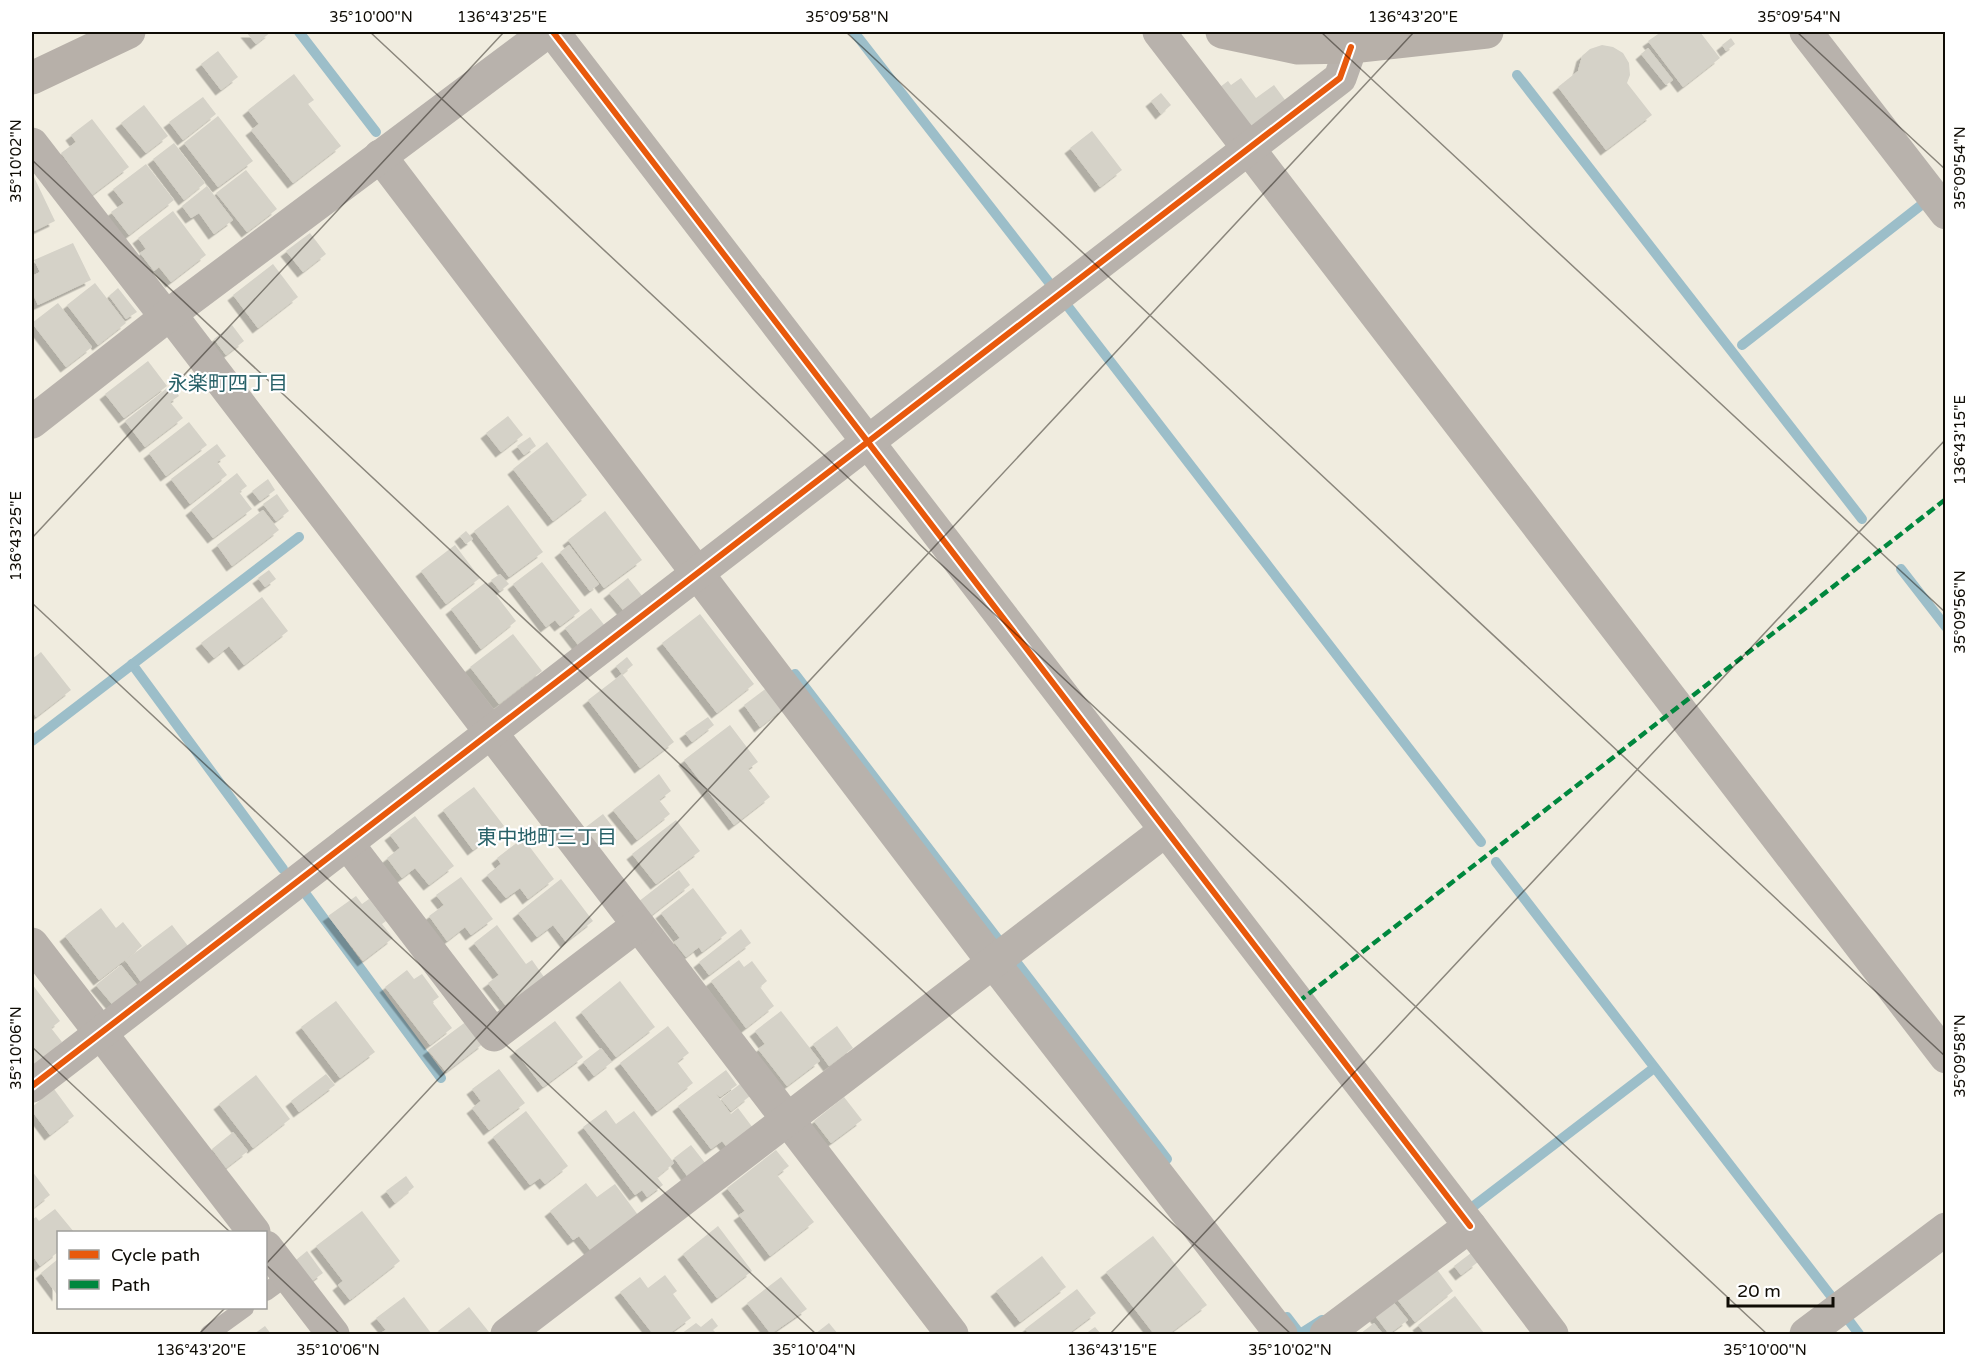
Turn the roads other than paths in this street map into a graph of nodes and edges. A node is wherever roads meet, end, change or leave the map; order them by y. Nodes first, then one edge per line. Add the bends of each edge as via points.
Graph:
1 (129, 32) edge
2 (547, 32) edge
3 (553, 32) edge
4 (1159, 32) edge
5 (1222, 32) edge
6 (1478, 32) edge
7 (1806, 32) edge
8 (1352, 47) junction
9 (32, 78) edge
10 (32, 144) edge
11 (1248, 148) junction
12 (380, 156) junction
13 (1946, 213) edge
14 (168, 316) junction
15 (32, 422) edge
16 (868, 441) junction
17 (698, 572) junction
18 (490, 732) junction
19 (1166, 830) junction
20 (347, 843) junction
21 (638, 925) junction
22 (32, 944) edge
23 (993, 962) junction
24 (100, 1033) junction
25 (1946, 1057) edge
26 (32, 1086) edge
27 (788, 1120) junction
28 (1470, 1226) junction
29 (1946, 1229) edge
30 (252, 1231) edge
31 (267, 1250) edge
32 (277, 1284) edge
33 (244, 1309) edge
34 (209, 1335) edge
35 (333, 1335) edge
36 (507, 1335) edge
37 (952, 1335) edge
38 (1281, 1335) edge
39 (1326, 1335) edge
40 (1552, 1335) edge
41 (1806, 1335) edge

1 - 9 main road
2 - 12 street
3 - 16 street
4 - 11 street
5 - 8 main road via 1298,48
6 - 8 main road
7 - 13 street
8 - 11 street via 1340,78
10 - 14 street
11 - 16 street
11 - 25 street
12 - 14 street
12 - 17 street
14 - 15 street
14 - 18 street
16 - 17 street
16 - 19 street
17 - 18 street
17 - 23 street
18 - 20 street
18 - 21 street
19 - 23 street
19 - 28 street
20 - 21 street via 494,1035
20 - 24 street
21 - 27 street
22 - 24 street
23 - 27 street
23 - 38 street
24 - 26 street
24 - 30 street
27 - 36 street
27 - 37 street
28 - 39 street
28 - 40 street
29 - 41 street
31 - 32 street
32 - 35 street
33 - 34 lane

